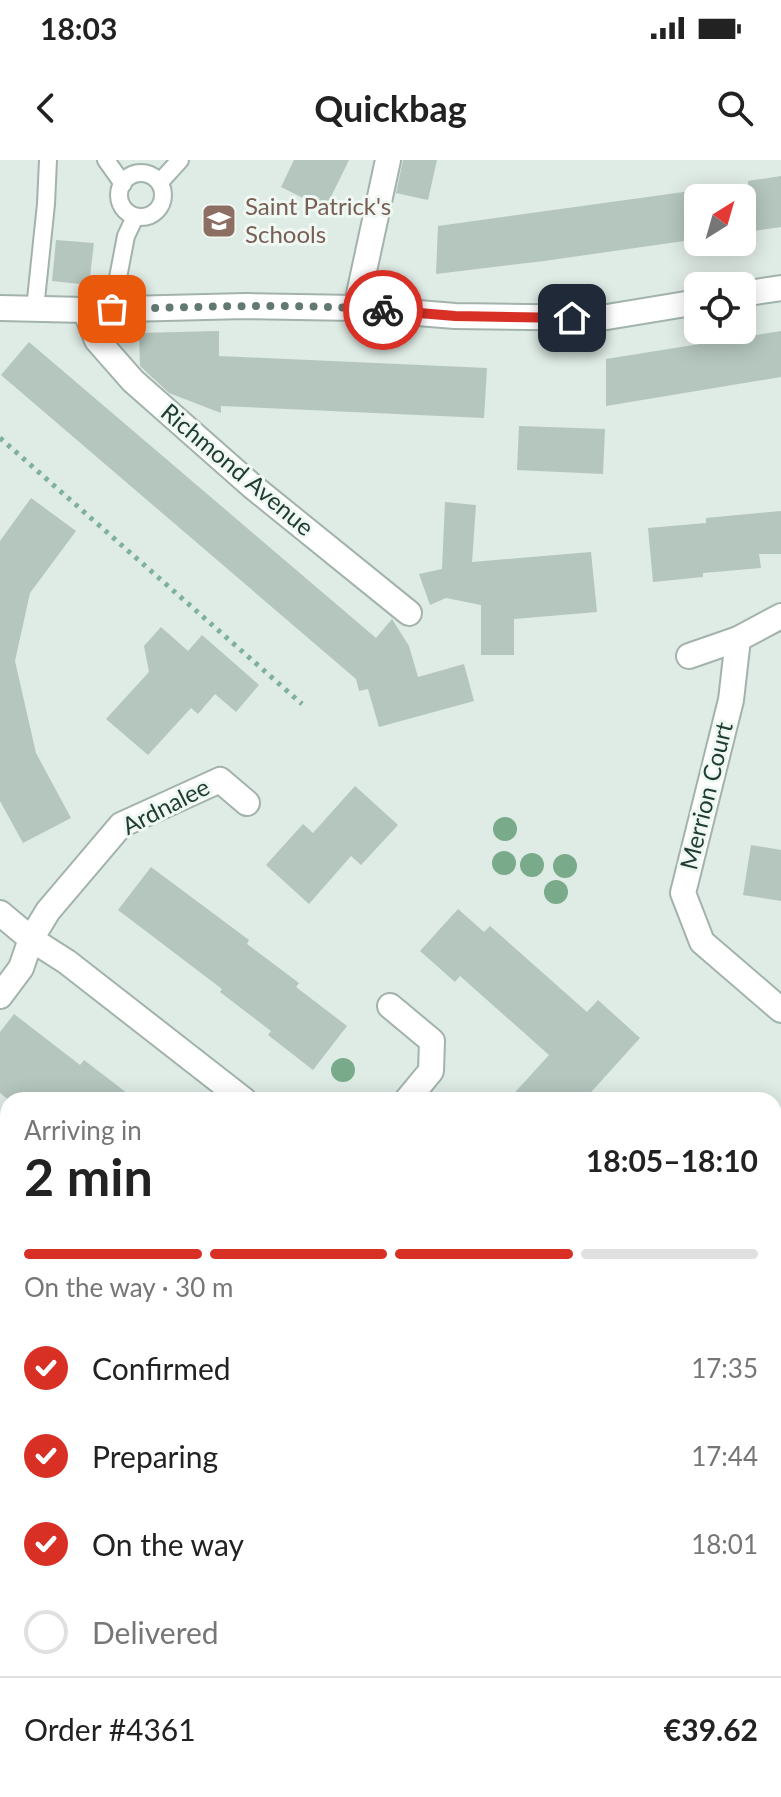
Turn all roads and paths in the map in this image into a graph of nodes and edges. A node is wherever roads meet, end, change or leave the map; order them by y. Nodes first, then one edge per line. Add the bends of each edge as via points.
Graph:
1 (48, 160) edge
2 (106, 160) edge
3 (180, 160) edge
4 (388, 160) edge
5 (160, 182) junction
6 (123, 184) junction
7 (135, 217) junction
8 (781, 288) edge
9 (756, 292) edge
10 (684, 304) edge
11 (0, 308) edge
12 (356, 308) junction
13 (35, 309) junction
14 (112, 309) junction
15 (85, 310) junction
16 (0, 438) edge
17 (409, 613) dead end
18 (781, 616) edge
19 (738, 639) junction
20 (689, 656) dead end
21 (302, 704) dead end
22 (247, 803) dead end
23 (0, 913) edge
24 (31, 939) junction
25 (0, 996) edge
26 (390, 1006) dead end
27 (781, 1010) edge
28 (234, 1092) edge
29 (414, 1092) edge

1 - 13 lane
2 - 6 lane
3 - 5 lane
4 - 12 street
5 - 6 lane via 138,173
5 - 7 lane via 162,202 156,213
6 - 7 lane via 119,198
7 - 14 lane via 126,236
8 - 9 street
10 - 12 street via 601,318
11 - 13 street
12 - 14 street
13 - 15 street
14 - 15 street
15 - 17 street, Richmond Avenue via 97,340 133,381
16 - 21 path
18 - 19 street
19 - 20 street
19 - 27 street, Merrion Court via 731,700 683,893 702,942
22 - 24 street, Ardnalee via 220,780 121,825 48,911
23 - 24 street
24 - 25 street, Ardnalee via 21,968
24 - 28 street
26 - 29 street via 432,1041 431,1071

